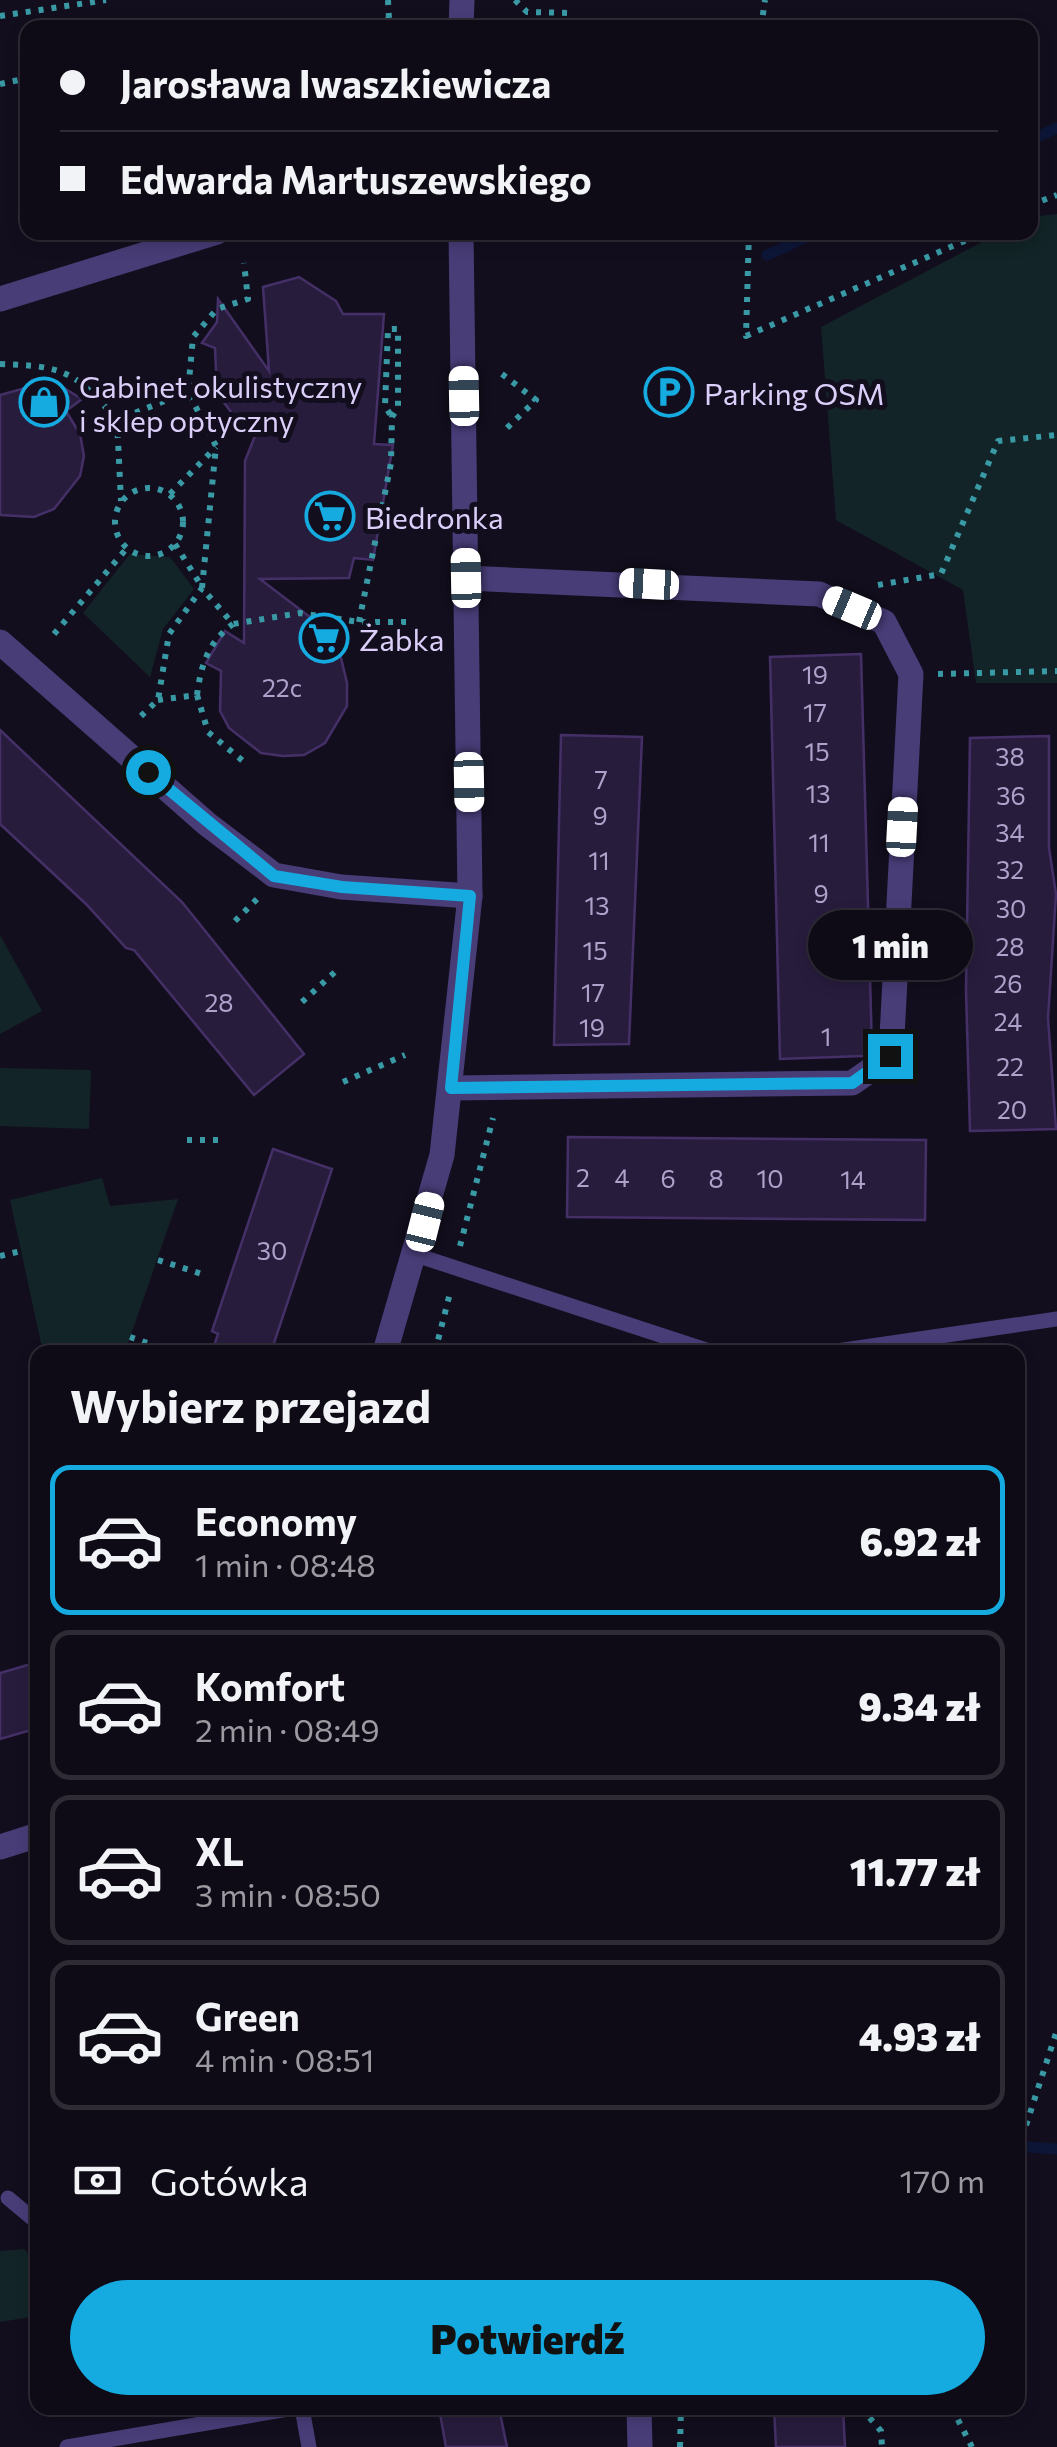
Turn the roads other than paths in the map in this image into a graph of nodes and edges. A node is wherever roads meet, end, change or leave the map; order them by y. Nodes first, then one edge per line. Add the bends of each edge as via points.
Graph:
1 (191, 240) edge
2 (461, 240) edge
3 (0, 299) edge
4 (466, 578) junction
5 (0, 642) edge
6 (470, 896) junction
7 (451, 1088) junction
8 (416, 1255) junction
9 (1057, 1320) edge
10 (387, 1345) edge
11 (692, 1345) edge
12 (880, 1345) edge
13 (30, 1838) edge
14 (0, 1847) edge
15 (8, 2198) dead end
16 (30, 2216) edge
17 (253, 2415) edge
18 (303, 2415) edge
19 (639, 2415) edge
20 (67, 2447) edge
21 (309, 2447) edge
22 (640, 2447) edge

1 - 3 street
2 - 4 street
4 - 6 street
4 - 7 street via 819,594 884,622 910,674 890,1056 852,1083
5 - 6 street via 274,876
6 - 7 street
7 - 8 street
8 - 10 street
8 - 11 lane
9 - 12 lane
13 - 14 street
15 - 16 lane
17 - 20 lane
18 - 21 lane
19 - 22 street

